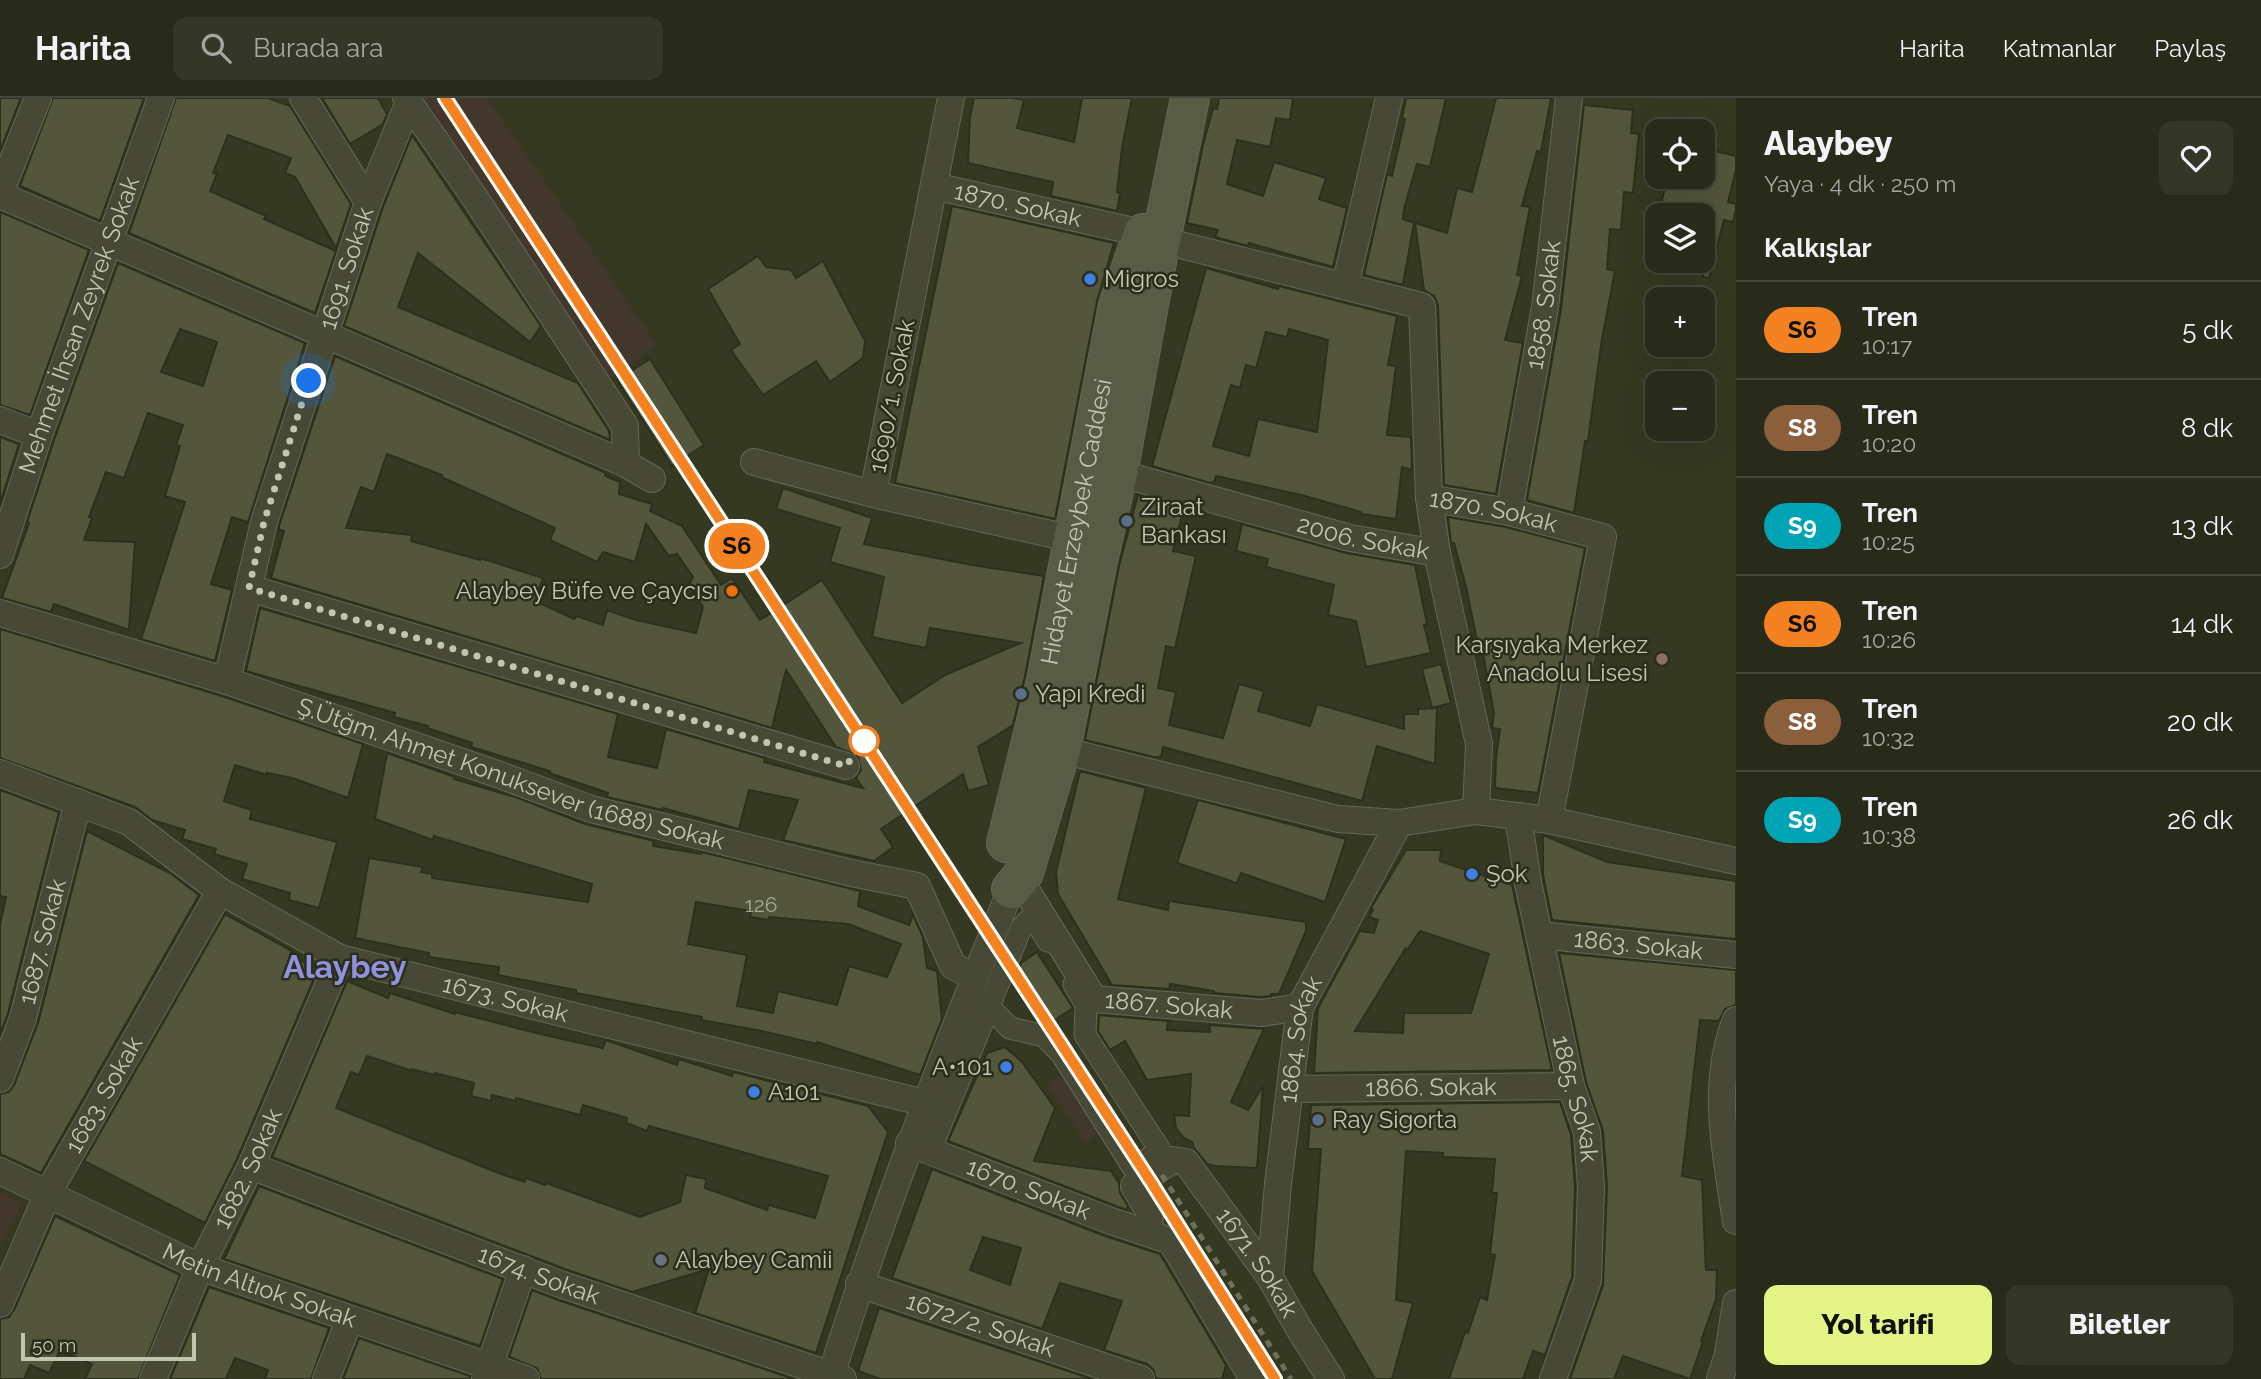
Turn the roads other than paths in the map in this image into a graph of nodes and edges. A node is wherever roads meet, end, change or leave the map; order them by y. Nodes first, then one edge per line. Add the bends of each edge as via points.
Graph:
1 (38, 98) edge
2 (160, 98) edge
3 (303, 98) edge
4 (951, 98) edge
5 (1172, 98) edge
6 (1190, 98) edge
7 (1389, 98) edge
8 (1569, 98) edge
9 (408, 100) edge
10 (934, 186) junction
11 (0, 194) edge
12 (368, 202) junction
13 (1152, 237) junction
14 (109, 242) junction
15 (1345, 286) junction
16 (324, 334) junction
17 (0, 420) edge
18 (39, 435) junction
19 (754, 462) dead end
20 (626, 464) junction
21 (1118, 473) junction
22 (652, 479) dead end
23 (873, 494) junction
24 (1429, 498) junction
25 (1509, 512) junction
26 (1073, 540) junction
27 (1437, 553) junction
28 (0, 555) edge
29 (249, 588) junction
30 (0, 613) edge
31 (227, 681) junction
32 (1060, 750) junction
33 (846, 766) dead end
34 (0, 773) edge
35 (78, 802) junction
36 (1476, 811) junction
37 (1518, 816) junction
38 (1549, 820) junction
39 (1399, 823) junction
40 (1736, 861) edge
41 (1011, 889) junction
42 (220, 891) junction
43 (1539, 935) junction
44 (1736, 955) edge
45 (340, 958) junction
46 (975, 977) junction
47 (988, 1006) junction
48 (1300, 1007) junction
49 (1736, 1020) edge
50 (0, 1079) edge
51 (1570, 1086) junction
52 (1291, 1089) junction
53 (925, 1103) junction
54 (920, 1147) junction
55 (1732, 1161) edge
56 (251, 1166) junction
57 (0, 1171) edge
58 (48, 1193) junction
59 (1736, 1221) edge
60 (1149, 1232) junction
61 (200, 1267) junction
62 (523, 1269) junction
63 (1270, 1277) junction
64 (859, 1284) junction
65 (1736, 1303) edge
66 (0, 1304) edge
67 (350, 1319) junction
68 (1728, 1363) edge
69 (487, 1373) edge
70 (835, 1378) edge
71 (153, 1379) edge
72 (326, 1379) edge
73 (526, 1379) edge
74 (1140, 1379) edge
75 (1253, 1379) edge
76 (1331, 1379) edge
77 (1553, 1379) edge

1 - 11 street
2 - 14 street, Mehmet İhsan Zeyrek Sokak
3 - 12 street
4 - 10 street, 1690/1. Sokak
5 - 13 main road, Hidayet Erzeybek Caddesi
6 - 13 main road, Hidayet Erzeybek Caddesi
7 - 15 street
8 - 25 street, 1858. Sokak via 1545,307
9 - 12 street, 1691. Sokak
9 - 20 street via 625,426
10 - 13 street, 1870. Sokak
10 - 23 street, 1690/1. Sokak
11 - 14 street
12 - 16 street, 1691. Sokak
13 - 15 street, 1870. Sokak
13 - 21 main road, Hidayet Erzeybek Caddesi
13 - 26 main road, Hidayet Erzeybek Caddesi via 1118,305
14 - 16 street
14 - 18 street, Mehmet İhsan Zeyrek Sokak
15 - 24 street, 1870. Sokak via 1422,306
16 - 20 street
16 - 29 street, 1691. Sokak via 264,522
17 - 18 street
18 - 28 street, Mehmet İhsan Zeyrek Sokak
19 - 23 street
20 - 22 street
21 - 27 street, 2006. Sokak via 1350,538
21 - 32 main road, Hidayet Erzeybek Caddesi
23 - 26 street, 1690/1. Sokak
24 - 25 street, 1870. Sokak
24 - 27 street
25 - 38 street, 1870. Sokak via 1604,537
26 - 41 main road, Hidayet Erzeybek Caddesi via 1046,681 1003,855
27 - 36 street, 2006. Sokak via 1479,744
29 - 31 street, 1691. Sokak
29 - 33 street
30 - 31 street, Ş.Ütğm. Ahmet Konuksever (1688) Sokak
31 - 46 street, Ş.Ütğm. Ahmet Konuksever (1688) Sokak via 591,809 917,886 953,966
32 - 39 street via 1338,819
32 - 41 main road, Hidayet Erzeybek Caddesi via 1024,873
34 - 35 street, 1673. Sokak
35 - 42 street, 1673. Sokak via 129,822
35 - 50 street, 1687. Sokak via 23,1018
36 - 37 street
36 - 39 street
37 - 38 street
37 - 43 street, 1865. Sokak
38 - 40 street
39 - 48 street, 1864. Sokak
41 - 46 street
41 - 48 street, 1867. Sokak via 1028,893 1094,999 1262,1013
42 - 45 street, 1673. Sokak
42 - 58 street, 1683. Sokak
43 - 44 street, 1863. Sokak
43 - 51 street, 1865. Sokak
45 - 53 street, 1673. Sokak
45 - 56 street, 1682. Sokak
46 - 53 street
47 - 47 street via 1021,928 1029,920 1039,927 1086,1005 1085,1035 1160,1150 1135,1168 1062,1053 1044,1037 1010,1028
47 - 54 street
48 - 52 street, 1864. Sokak
49 - 55 street via 1729,1038 1721,1108
51 - 52 street, 1866. Sokak
51 - 77 street, 1865. Sokak via 1587,1132 1591,1187 1588,1280
52 - 63 street, 1864. Sokak
53 - 54 street
54 - 60 street, 1670. Sokak
54 - 64 street
55 - 59 street
56 - 61 street, 1682. Sokak
56 - 62 street, 1674. Sokak
57 - 58 street, Metin Altıok Sokak
58 - 61 street, Metin Altıok Sokak
58 - 66 street, 1683. Sokak
60 - 63 street, 1671. Sokak via 1150,1213 1134,1186 1172,1160 1186,1162
60 - 75 street via 1171,1241
61 - 67 street, Metin Altıok Sokak
61 - 71 street, 1682. Sokak
62 - 69 street
62 - 70 street, 1674. Sokak
63 - 76 street, 1671. Sokak
64 - 70 street
64 - 74 street, 1672/2. Sokak
65 - 68 street
67 - 69 street, Metin Altıok Sokak
67 - 72 street
69 - 73 street, Metin Altıok Sokak

